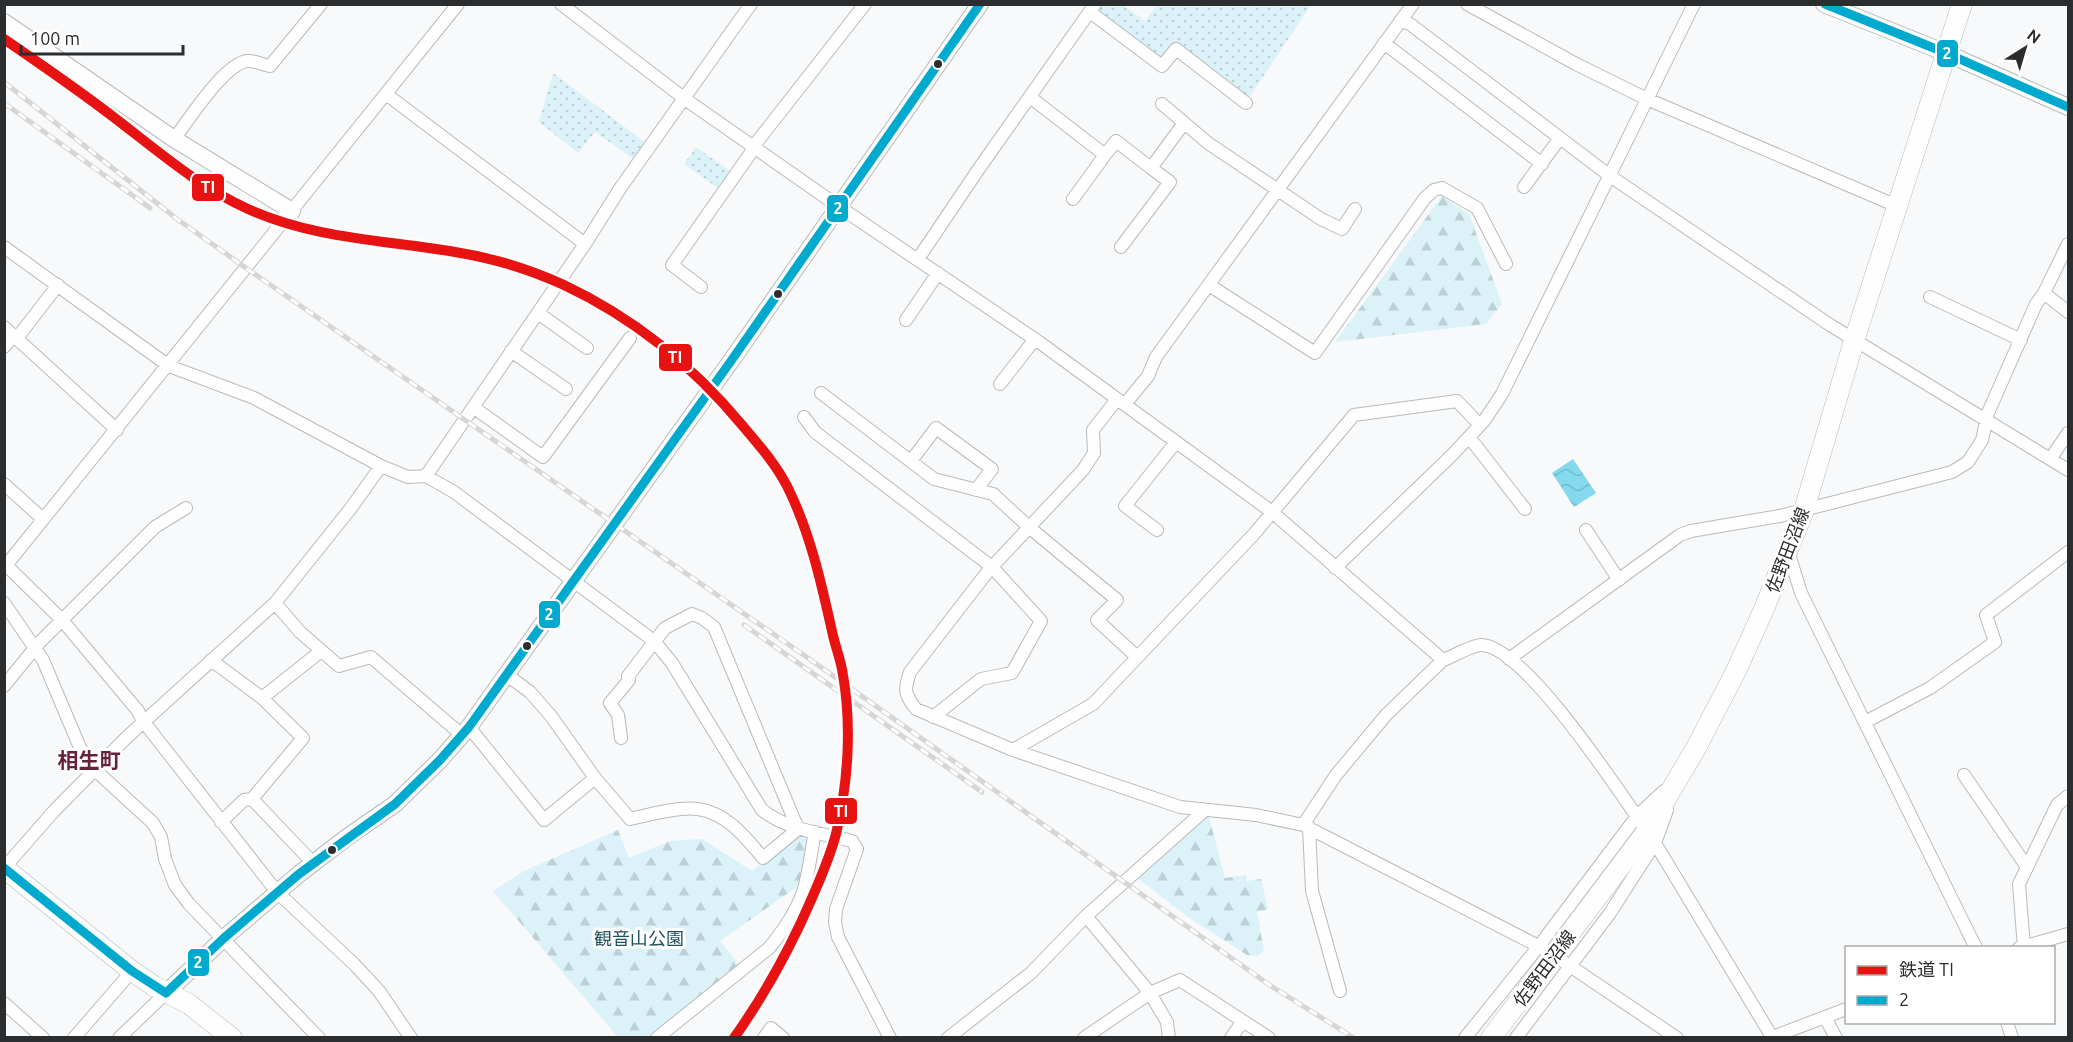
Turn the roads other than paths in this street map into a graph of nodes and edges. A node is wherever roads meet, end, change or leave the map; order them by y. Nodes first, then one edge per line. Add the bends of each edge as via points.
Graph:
1 (321, 4) edge
2 (459, 4) edge
3 (561, 4) edge
4 (751, 4) edge
5 (864, 4) edge
6 (980, 4) edge
7 (1413, 4) edge
8 (1467, 4) edge
9 (1694, 4) edge
10 (1824, 4) edge
11 (1962, 4) edge
12 (1092, 8) edge
13 (1400, 21) junction
14 (4, 22) edge
15 (1384, 43) junction
16 (1946, 53) junction
17 (386, 94) junction
18 (1030, 96) junction
19 (685, 99) junction
20 (1647, 99) junction
21 (1246, 103) dead end
22 (1162, 104) dead end
23 (2068, 107) edge
24 (1184, 123) junction
25 (1560, 138) junction
26 (174, 139) junction
27 (753, 147) junction
28 (1105, 155) junction
29 (1542, 164) junction
30 (1151, 168) junction
31 (1610, 176) junction
32 (1524, 187) dead end
33 (1277, 189) junction
34 (1073, 199) dead end
35 (838, 206) junction
36 (1897, 206) junction
37 (1355, 209) dead end
38 (292, 211) junction
39 (585, 244) junction
40 (2068, 244) edge
41 (4, 247) edge
42 (1121, 247) dead end
43 (918, 259) junction
44 (1506, 264) dead end
45 (938, 273) junction
46 (58, 285) junction
47 (1209, 285) junction
48 (701, 287) dead end
49 (2044, 293) junction
50 (1930, 297) dead end
51 (2068, 312) edge
52 (538, 313) junction
53 (906, 320) dead end
54 (12, 333) edge
55 (630, 338) dead end
56 (1035, 339) junction
57 (2021, 340) junction
58 (1854, 341) junction
59 (4, 347) edge
60 (586, 348) dead end
61 (511, 351) junction
62 (169, 366) junction
63 (1000, 384) dead end
64 (566, 388) dead end
65 (821, 393) dead end
66 (1122, 403) junction
67 (473, 407) junction
68 (804, 417) dead end
69 (1987, 422) junction
70 (1480, 425) junction
71 (117, 430) junction
72 (2068, 433) edge
73 (1469, 437) junction
74 (1176, 442) junction
75 (2051, 458) junction
76 (911, 461) junction
77 (381, 466) junction
78 (2068, 470) edge
79 (426, 476) junction
80 (4, 484) edge
81 (976, 490) junction
82 (186, 508) dead end
83 (1525, 509) dead end
84 (1803, 510) junction
85 (1272, 512) junction
86 (43, 519) junction
87 (1030, 528) junction
88 (1157, 530) dead end
89 (1586, 530) dead end
90 (1788, 550) junction
91 (2068, 552) edge
92 (5, 565) edge
93 (992, 567) junction
94 (1335, 568) junction
95 (1619, 580) junction
96 (574, 582) junction
97 (4, 603) edge
98 (275, 603) junction
99 (62, 620) junction
100 (654, 641) junction
101 (36, 648) junction
102 (321, 651) junction
103 (1137, 657) junction
104 (1509, 658) junction
105 (211, 660) junction
106 (1443, 660) junction
107 (507, 675) junction
108 (4, 686) edge
109 (262, 698) junction
110 (933, 717) junction
111 (143, 721) junction
112 (1865, 722) junction
113 (465, 731) junction
114 (621, 738) dead end
115 (1013, 750) junction
116 (94, 770) junction
117 (1964, 775) dead end
118 (595, 778) junction
119 (2068, 796) edge
120 (252, 799) junction
121 (1205, 810) junction
122 (221, 822) junction
123 (1306, 826) junction
124 (798, 829) junction
125 (1647, 830) junction
126 (815, 832) junction
127 (313, 863) junction
128 (2027, 867) junction
129 (4, 868) edge
130 (277, 892) junction
131 (1086, 916) junction
132 (2068, 934) edge
133 (224, 938) junction
134 (1975, 946) edge
135 (2022, 946) edge
136 (2026, 946) edge
137 (1541, 947) junction
138 (1567, 964) junction
139 (132, 971) junction
140 (1340, 991) dead end
141 (166, 993) junction
142 (1150, 993) junction
143 (4, 1004) edge
144 (1845, 1009) edge
145 (1825, 1017) junction
146 (1243, 1021) junction
147 (1776, 1036) edge
148 (43, 1038) edge
149 (74, 1038) edge
150 (119, 1038) edge
151 (232, 1038) edge
152 (319, 1038) edge
153 (411, 1038) edge
154 (657, 1038) edge
155 (764, 1038) edge
156 (783, 1038) edge
157 (890, 1038) edge
158 (948, 1038) edge
159 (1084, 1038) edge
160 (1169, 1038) edge
161 (1231, 1038) edge
162 (1269, 1038) edge
163 (1465, 1038) edge
164 (1491, 1038) edge
165 (1516, 1038) edge
166 (1677, 1038) edge
167 (1836, 1038) edge

1 - 26 street via 270,66 251,61 235,66
2 - 17 street
3 - 19 street
4 - 19 street
5 - 27 street
6 - 35 street
7 - 13 street
8 - 20 street
9 - 20 street
10 - 16 street
11 - 16 main road, 佐野田沼線
12 - 18 street
12 - 21 street via 1162,66 1176,49
13 - 15 street
13 - 25 street via 1410,24
14 - 26 street
15 - 29 street
15 - 33 street
16 - 23 street
16 - 36 main road, 佐野田沼線
17 - 38 street
17 - 39 street
18 - 28 street
18 - 43 street
19 - 27 street
19 - 39 street
20 - 31 street
20 - 36 street
22 - 24 street
24 - 30 street
24 - 33 street
25 - 29 street
25 - 31 street
26 - 38 street
27 - 35 street
27 - 48 street via 672,265
28 - 30 street via 1116,141
28 - 34 street
29 - 32 street
30 - 42 street via 1170,182
31 - 58 street
31 - 70 street via 1502,394
33 - 37 street via 1321,219 1342,228
33 - 47 street
35 - 43 street
35 - 96 street
36 - 58 main road, 佐野田沼線
38 - 62 street
39 - 52 street
40 - 49 street
41 - 46 street
43 - 45 street
44 - 47 street via 1477,208 1442,188 1425,198 1315,353
45 - 53 street
45 - 56 street
46 - 54 street
46 - 62 street
47 - 66 street via 1156,357 1148,376
49 - 51 street
49 - 57 street
50 - 57 street
52 - 60 street
52 - 61 street
54 - 59 street
54 - 71 street
55 - 67 street via 543,457
56 - 63 street
56 - 66 street
57 - 69 street
58 - 69 street
58 - 84 main road, 佐野田沼線
61 - 64 street
61 - 67 street
62 - 71 street
62 - 77 street via 254,398
65 - 76 street
66 - 74 street
66 - 87 street via 1114,403 1093,430 1094,453 1083,470
67 - 79 street
68 - 93 street via 815,432
69 - 75 street
69 - 84 street via 1982,440 1968,462 1952,472
70 - 73 street
70 - 85 street via 1457,401 1354,415
71 - 86 street
72 - 75 street
73 - 83 street
73 - 94 street
74 - 85 street
74 - 88 street via 1125,506
75 - 78 street
76 - 81 street via 934,479
76 - 81 street via 936,428 992,469
77 - 79 street via 408,477
77 - 98 street
79 - 96 street via 454,492
80 - 86 street
81 - 87 street via 993,494
82 - 99 street via 155,527
84 - 90 main road, 佐野田沼線
84 - 95 street via 1680,535
85 - 94 street
85 - 103 street
86 - 92 street
87 - 93 street
87 - 103 street via 1117,600 1097,620
89 - 95 street
90 - 112 street via 1801,593
90 - 125 main road, 佐野田沼線 via 1737,671
91 - 112 street via 1986,615 1995,642 1930,688
92 - 99 street
93 - 110 street via 910,672 905,688 908,700
93 - 110 street via 1041,621 1012,673 981,679
94 - 106 street
95 - 104 street
96 - 100 street
96 - 107 street
97 - 101 street
98 - 102 street
98 - 105 street
99 - 101 street
99 - 111 street
100 - 114 street via 610,703 618,715
100 - 124 street via 672,663 762,810 774,820
100 - 124 street via 665,628 692,614 714,627
101 - 108 street
101 - 116 street via 81,750
102 - 109 street
102 - 113 street via 339,666 371,657
103 - 115 street via 1093,704
104 - 106 street via 1497,649 1480,645
104 - 125 street via 1552,700
105 - 109 street
105 - 111 street
106 - 123 street via 1386,715 1336,776
107 - 113 street
107 - 118 street via 530,692 551,716
109 - 120 street via 303,738
110 - 115 street
111 - 116 street
111 - 122 street
112 - 134 street
113 - 118 street via 544,820
113 - 127 street via 395,804
115 - 121 street via 1180,807
116 - 129 street
116 - 133 street via 153,823 175,885
117 - 128 street
118 - 124 street via 630,819 697,809 713,813 742,832 763,858
119 - 128 street via 2057,805
120 - 122 street via 244,800
120 - 127 street
121 - 123 street via 1256,815
121 - 131 street
122 - 130 street
123 - 137 street
123 - 140 street via 1312,891
124 - 126 street
125 - 137 street
125 - 138 street via 1610,914
125 - 147 street
125 - 164 main road, 佐野田沼線
126 - 154 street via 803,892 783,931 769,948
126 - 157 street via 852,841 857,849 835,922 838,937
127 - 130 street
128 - 135 street via 2019,884
129 - 139 main road
130 - 133 street
130 - 153 street via 379,991
131 - 142 street
131 - 158 street via 1031,972
132 - 136 street
133 - 141 street
133 - 152 street
137 - 163 street
138 - 165 street
138 - 166 street
139 - 141 main road
139 - 149 street
141 - 150 street
141 - 151 main road via 189,1004
142 - 146 street via 1180,980
142 - 159 street
142 - 160 street via 1167,1022
143 - 148 street
144 - 145 street
145 - 147 street
145 - 167 street
146 - 161 street
146 - 162 street
155 - 156 street via 771,1028

